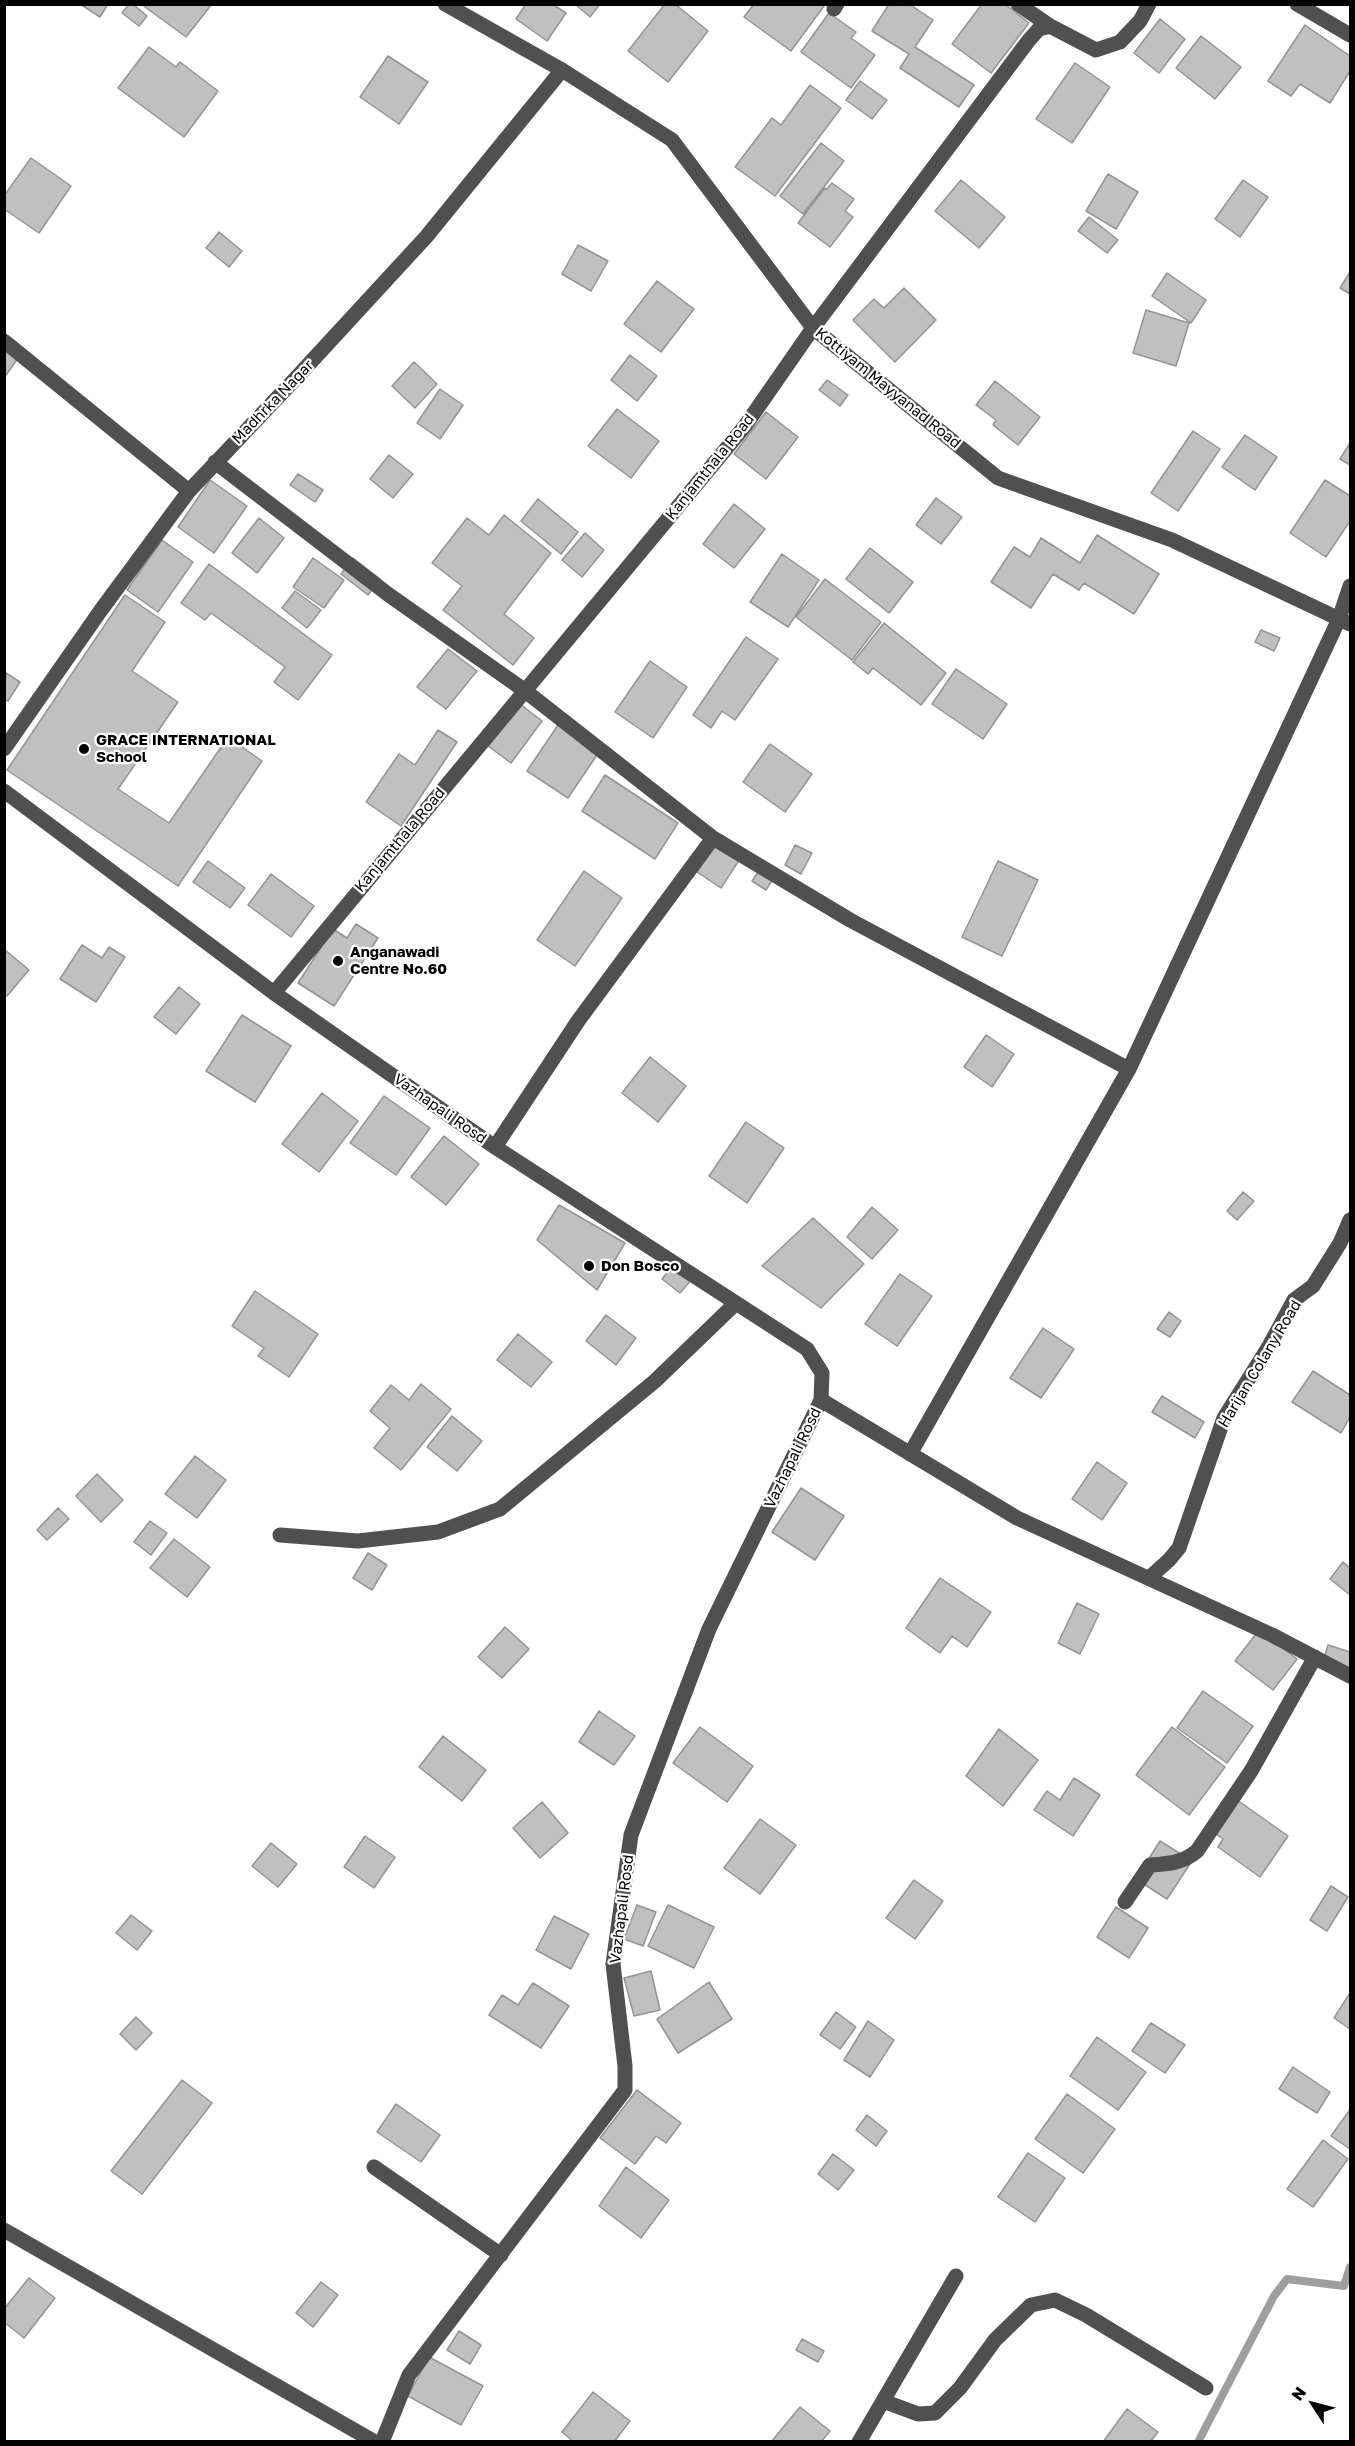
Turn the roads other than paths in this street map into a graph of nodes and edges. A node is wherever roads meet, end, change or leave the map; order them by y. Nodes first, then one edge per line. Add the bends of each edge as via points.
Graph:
1 (445, 4) edge
2 (1018, 4) edge
3 (1149, 4) edge
4 (1296, 4) edge
5 (1050, 26) junction
6 (1350, 35) edge
7 (562, 70) junction
8 (813, 328) junction
9 (4, 341) edge
10 (215, 462) junction
11 (189, 491) junction
12 (1350, 586) edge
13 (1345, 622) edge
14 (524, 690) junction
15 (4, 749) edge
16 (4, 791) edge
17 (713, 838) junction
18 (274, 993) junction
19 (1129, 1069) junction
20 (495, 1147) junction
21 (1350, 1220) edge
22 (736, 1303) junction
23 (821, 1400) junction
24 (910, 1454) junction
25 (280, 1535) dead end
26 (1149, 1578) junction
27 (1315, 1657) junction
28 (1350, 1676) edge
29 (1125, 1902) dead end
30 (374, 2168) dead end
31 (4, 2229) edge
32 (501, 2255) junction
33 (956, 2276) dead end
34 (1206, 2388) dead end
35 (883, 2401) junction
36 (375, 2442) edge
37 (382, 2442) edge
38 (859, 2442) edge

1 - 7 street, Kottiyam Mayyanad Road
2 - 5 street
3 - 5 street via 1140,21 1120,42 1096,50
4 - 6 street
5 - 8 street, Kanjamthala Road via 1039,29 1015,56
7 - 8 street, Kottiyam Mayyanad Road via 672,140
7 - 10 street, Madhrka Nagar via 426,237
8 - 13 street, Kottiyam Mayyanad Road via 998,478 1172,540
8 - 14 street, Kanjamthala Road via 746,426
9 - 11 street
10 - 11 street, Madhrka Nagar
10 - 14 street via 389,595
11 - 15 street, Madhrka Nagar
12 - 13 street
13 - 19 street
14 - 17 street
14 - 18 street, Kanjamthala Road
16 - 18 street, Vazhapali Rosd
17 - 19 street via 850,920
17 - 20 street via 578,1021
18 - 20 street, Vazhapali Rosd
19 - 24 street
20 - 22 street, Vazhapali Rosd
21 - 26 street, Harijan Colany Road via 1314,1286 1294,1300 1224,1418 1179,1548
22 - 23 street, Vazhapali Rosd via 807,1349 822,1373
22 - 25 street via 655,1381 500,1509 438,1532 358,1541
23 - 24 street
23 - 32 street, Vazhapali Rosd via 709,1629 632,1834 613,1964 625,2090
24 - 26 street via 1017,1518
26 - 27 street
27 - 28 street
27 - 29 street via 1251,1771 1197,1851 1174,1863 1150,1865
30 - 32 street
31 - 36 street
32 - 37 street, Vazhapali Rosd via 409,2375
33 - 35 street
34 - 35 street via 1055,2300 1031,2305 994,2340 960,2388 935,2413 918,2414
35 - 38 street

